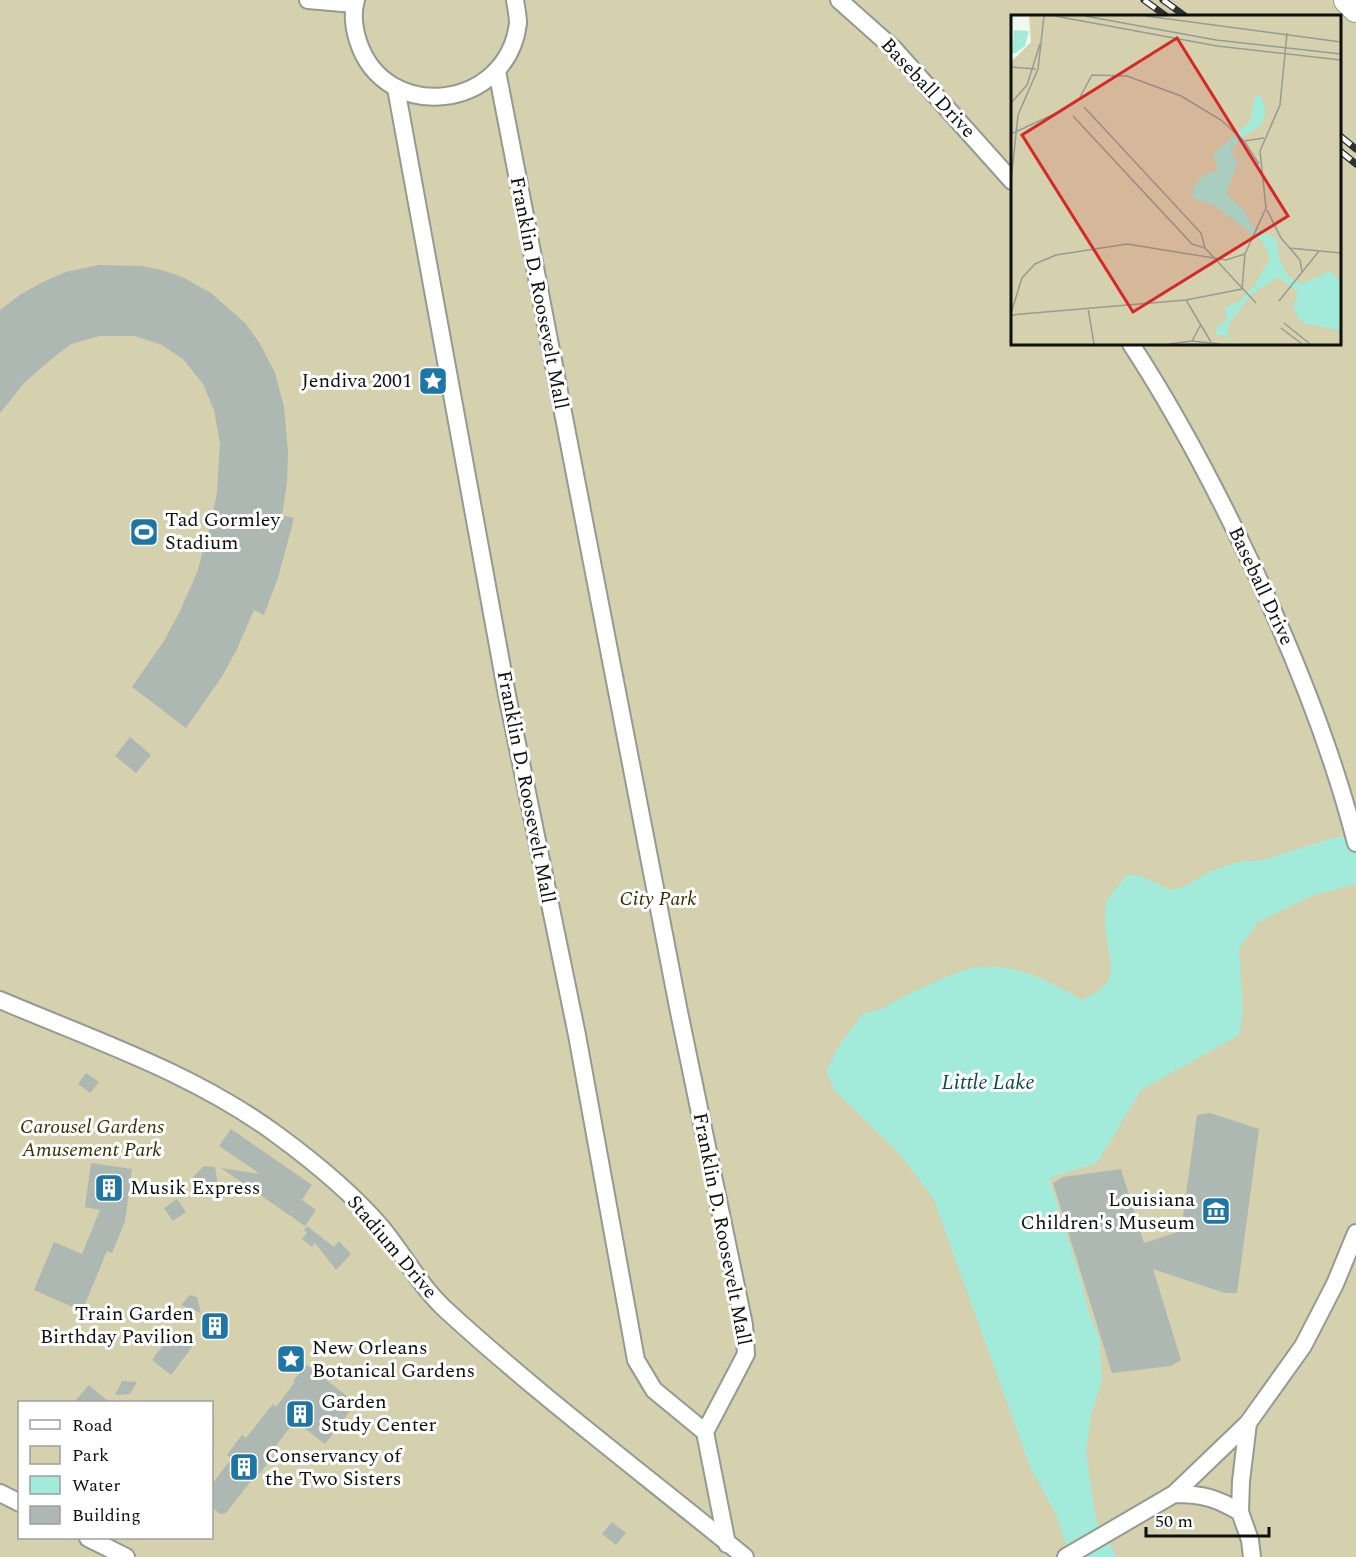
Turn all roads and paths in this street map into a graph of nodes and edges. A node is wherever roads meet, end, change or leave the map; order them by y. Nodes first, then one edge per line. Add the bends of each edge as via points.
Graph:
1 (308, 0) edge
2 (515, 0) edge
3 (839, 0) edge
4 (1347, 0) edge
5 (355, 2) edge
6 (1356, 9) edge
7 (497, 71) junction
8 (396, 88) junction
9 (1011, 180) edge
10 (1132, 345) edge
11 (1356, 843) edge
12 (0, 1000) edge
13 (1356, 1233) edge
14 (1248, 1423) junction
15 (705, 1432) junction
16 (0, 1493) edge
17 (1174, 1494) junction
18 (18, 1502) edge
19 (1240, 1512) junction
20 (90, 1539) edge
21 (728, 1550) edge
22 (126, 1557) edge
23 (745, 1557) edge
24 (1066, 1557) edge
25 (1252, 1557) edge

1 - 5 street
2 - 7 street via 518,22 512,48
3 - 9 street, Baseball Drive via 894,49
4 - 6 highway
5 - 8 street via 354,28 362,52 376,72
7 - 8 street via 476,88 449,97 422,97
7 - 15 street, Franklin D. Roosevelt Mall via 744,1325 746,1354
8 - 15 street, Franklin D. Roosevelt Mall via 507,695 579,1047 636,1360 654,1390
10 - 11 street, Baseball Drive via 1217,492 1259,580 1309,692
12 - 21 street, Stadium Drive via 168,1071 275,1133 380,1226 418,1280 444,1308
13 - 14 street via 1303,1346
14 - 17 street
14 - 19 street
15 - 21 street
16 - 18 street
17 - 19 street via 1216,1498
17 - 24 street
19 - 25 street
20 - 22 street
21 - 23 street, Stadium Drive

